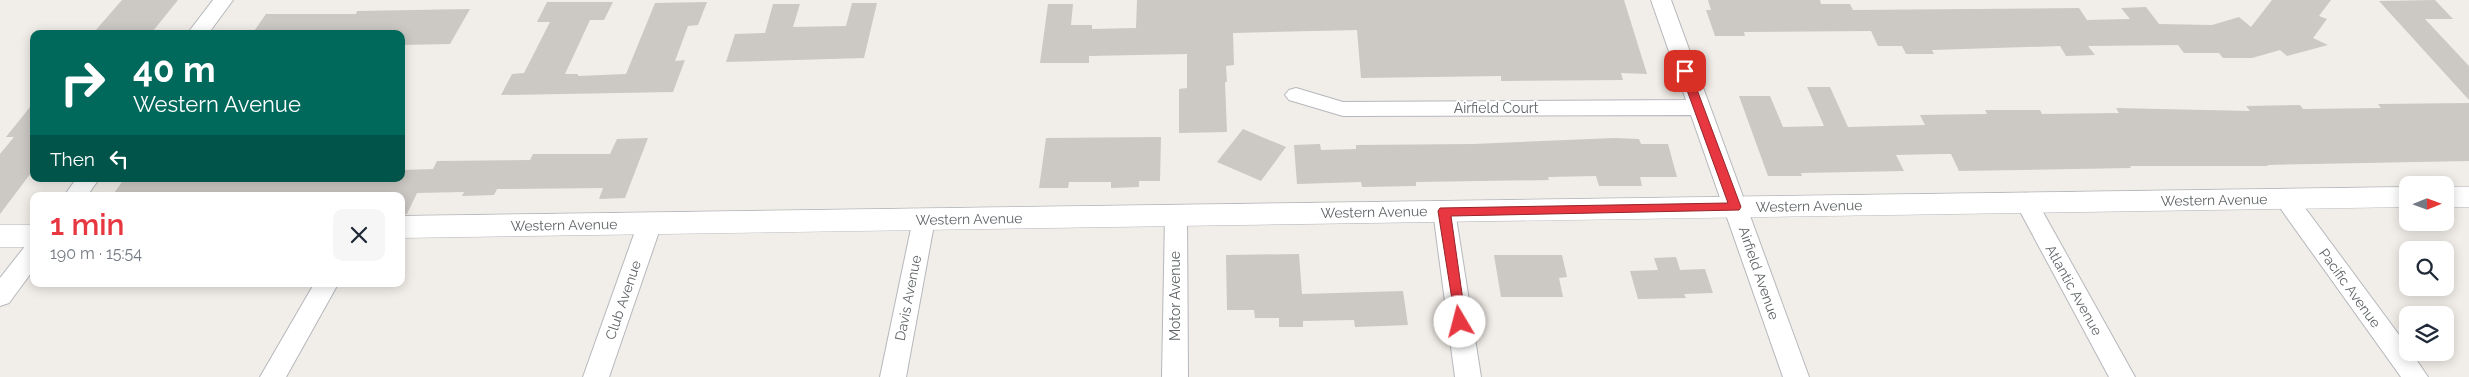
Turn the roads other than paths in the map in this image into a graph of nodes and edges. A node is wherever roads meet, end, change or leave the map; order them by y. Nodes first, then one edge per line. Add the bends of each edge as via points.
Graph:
1 (223, 0) edge
2 (1661, 0) edge
3 (200, 30) edge
4 (1296, 95) dead end
5 (1697, 107) junction
6 (86, 182) edge
7 (78, 192) edge
8 (2469, 196) edge
9 (2399, 197) edge
10 (2454, 197) edge
11 (2286, 198) junction
12 (2026, 202) junction
13 (1735, 207) junction
14 (1444, 211) junction
15 (1176, 215) junction
16 (924, 219) junction
17 (650, 223) junction
18 (405, 227) edge
19 (0, 236) edge
20 (30, 236) edge
21 (30, 257) edge
22 (324, 287) edge
23 (0, 296) edge
24 (273, 377) edge
25 (596, 377) edge
26 (893, 377) edge
27 (1175, 377) edge
28 (1468, 377) edge
29 (1796, 377) edge
30 (2122, 377) edge
31 (2415, 377) edge

1 - 3 street
2 - 5 street, Airfield Avenue
4 - 5 street, Airfield Court via 1343,109
5 - 13 street, Airfield Avenue
6 - 7 street
8 - 10 street
9 - 11 street, Western Avenue
11 - 12 street, Western Avenue
11 - 31 street, Pacific Avenue
12 - 13 street, Western Avenue
12 - 30 street, Atlantic Avenue
13 - 14 street, Western Avenue
13 - 29 street, Airfield Avenue
14 - 15 street, Western Avenue
14 - 28 street
15 - 16 street, Western Avenue
15 - 27 street, Motor Avenue
16 - 17 street, Western Avenue
16 - 26 street, Davis Avenue
17 - 18 street, Western Avenue
17 - 25 street, Club Avenue
19 - 20 street
21 - 23 street
22 - 24 street

